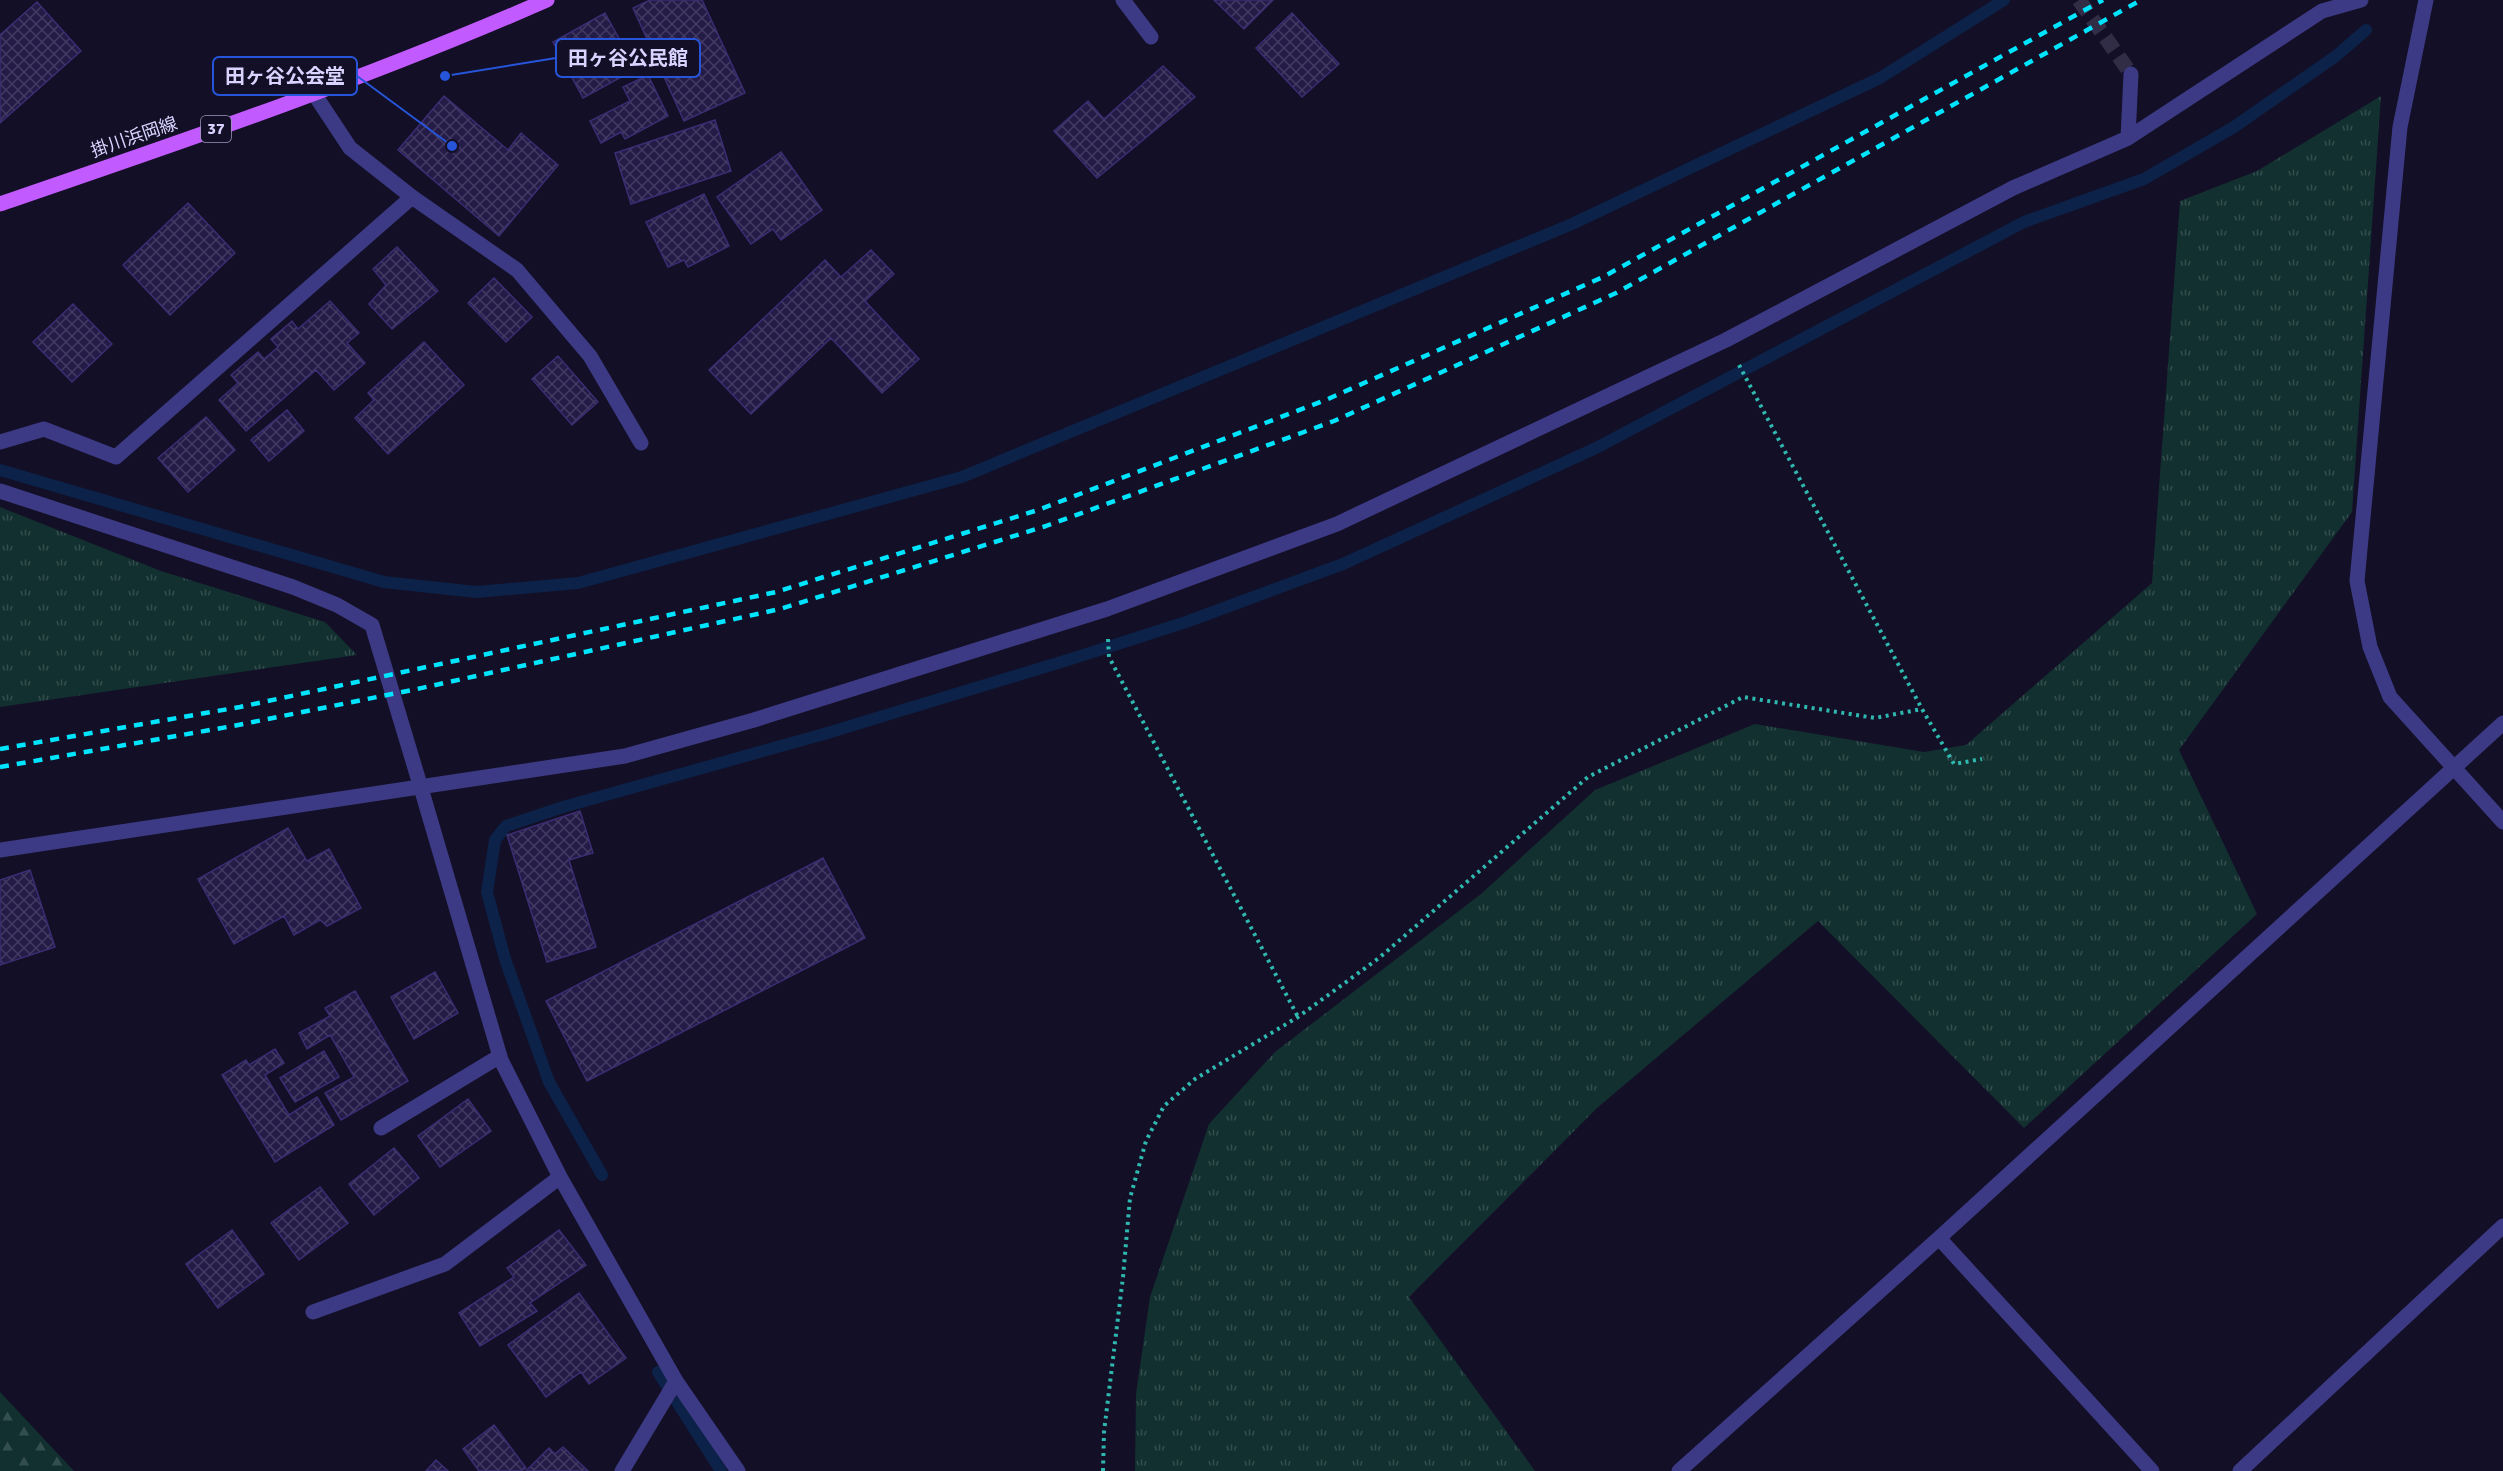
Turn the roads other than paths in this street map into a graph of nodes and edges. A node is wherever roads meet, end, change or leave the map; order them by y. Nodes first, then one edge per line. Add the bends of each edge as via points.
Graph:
1 (547, 0) edge
2 (1124, 0) edge
3 (2361, 0) edge
4 (2426, 0) edge
5 (530, 3) edge
6 (1151, 37) dead end
7 (2131, 74) tunnel mouth
8 (313, 92) junction
9 (2128, 138) junction
10 (412, 196) junction
11 (0, 204) edge
12 (0, 442) edge
13 (641, 443) dead end
14 (0, 491) edge
15 (2503, 723) edge
16 (2453, 767) junction
17 (421, 788) junction
18 (2503, 822) edge
19 (0, 850) edge
20 (500, 1056) junction
21 (381, 1128) dead end
22 (560, 1177) junction
23 (2503, 1226) edge
24 (1939, 1238) junction
25 (313, 1312) dead end
26 (674, 1382) junction
27 (622, 1471) edge
28 (738, 1471) edge
29 (1679, 1471) edge
30 (2152, 1471) edge
31 (2240, 1471) edge

1 - 5 main road, 掛川浜岡線 / 37
2 - 6 street
3 - 9 street via 2322,11
4 - 16 street via 2400,128 2357,581 2370,647 2390,697
5 - 8 main road, 掛川浜岡線 / 37 via 429,49
7 - 9 street
8 - 10 street via 350,148
8 - 11 main road, 掛川浜岡線 / 37 via 258,115
9 - 17 street via 2013,188 1726,340 1336,524 1107,609 754,720 625,756
10 - 12 street via 116,457 44,429
10 - 13 street via 518,270 590,356
14 - 17 street via 292,587 337,605 372,625
15 - 16 street
16 - 18 street
16 - 24 street
17 - 19 street
17 - 20 street
20 - 21 street
20 - 22 street
22 - 25 street via 445,1264
22 - 26 street
23 - 31 street
24 - 29 street
24 - 30 street
26 - 27 street
26 - 28 street

